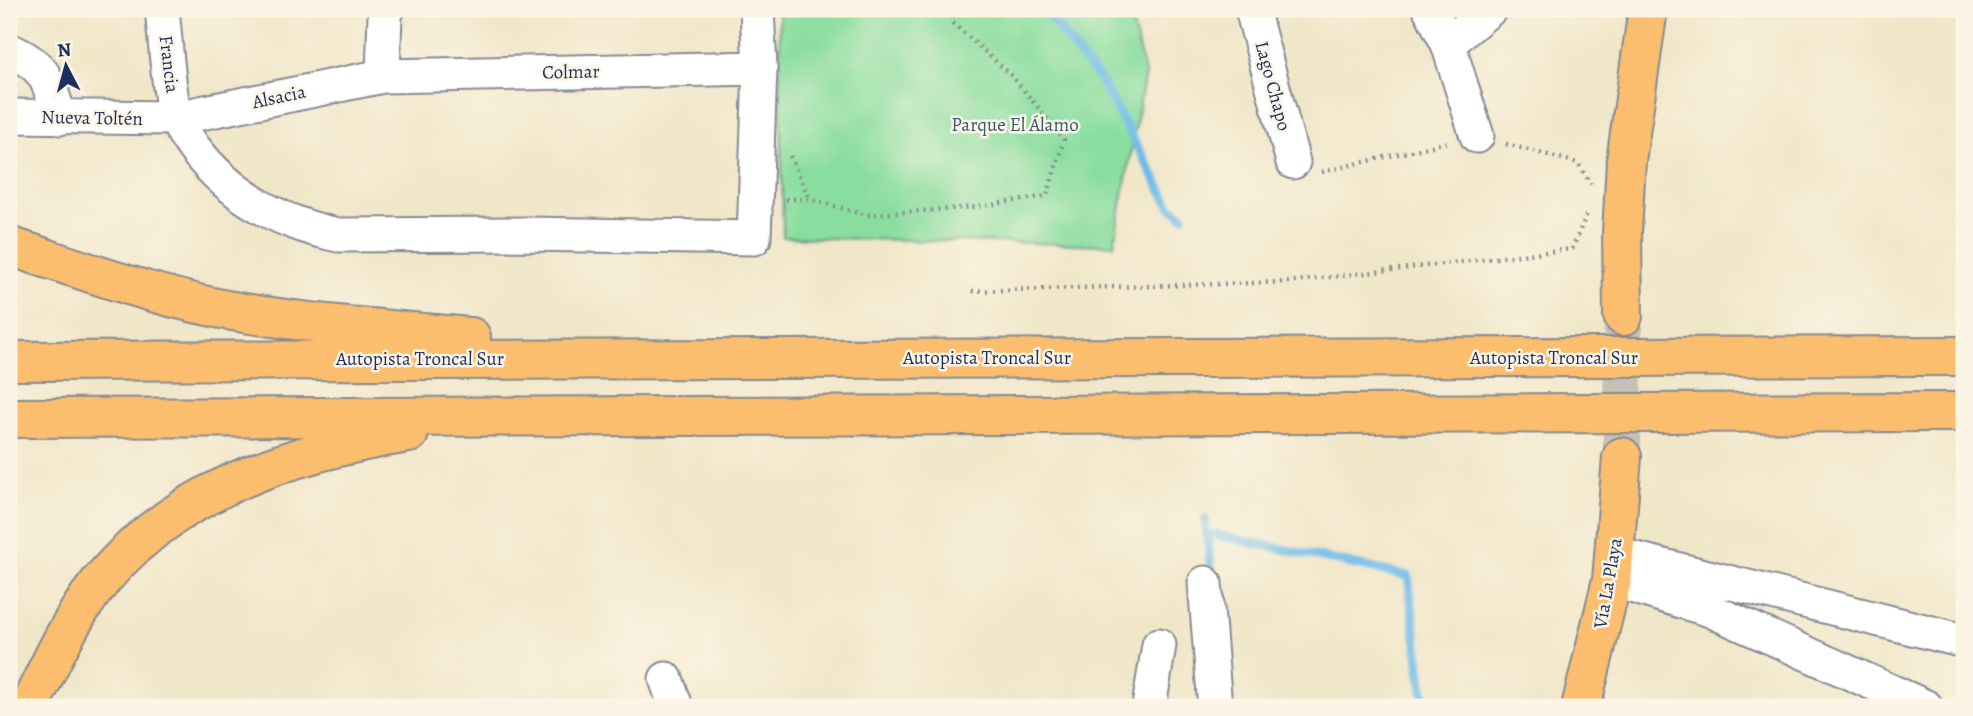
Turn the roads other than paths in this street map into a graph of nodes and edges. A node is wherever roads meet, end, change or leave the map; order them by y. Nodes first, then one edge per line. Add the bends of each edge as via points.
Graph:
1 (162, 9) edge
2 (388, 9) edge
3 (757, 9) edge
4 (1252, 9) edge
5 (1430, 9) edge
6 (1490, 9) edge
7 (1648, 9) edge
8 (1448, 44) junction
9 (9, 50) edge
10 (760, 68) junction
11 (383, 75) junction
12 (9, 116) edge
13 (60, 118) junction
14 (176, 118) junction
15 (1477, 136) road end
16 (1293, 162) road end
17 (9, 246) edge
18 (1623, 316) tunnel mouth
19 (1964, 356) edge
20 (724, 358) junction
21 (9, 361) edge
22 (1964, 412) edge
23 (524, 416) junction
24 (9, 418) edge
25 (1622, 457) tunnel mouth
26 (1614, 567) junction
27 (1205, 583) dead end
28 (1964, 641) edge
29 (1159, 645) dead end
30 (29, 707) edge
31 (1149, 707) edge
32 (1215, 707) edge
33 (1581, 707) edge
34 (1926, 707) edge

1 - 14 street, Francia
2 - 11 street
3 - 10 street
4 - 16 street, Lago Chapo
5 - 8 street
6 - 8 street
7 - 18 main road via 1626,161
8 - 15 street
9 - 13 street via 32,60 47,78
10 - 11 street, Colmar
10 - 14 street via 754,238 338,234 312,229 239,194 203,159
11 - 14 street, Alsacia
12 - 13 street, Nueva Toltén
13 - 14 street, Nueva Toltén
17 - 20 main road via 153,293 242,313
19 - 20 main road, Autopista Troncal Sur
20 - 21 main road, Autopista Troncal Sur
22 - 23 main road
23 - 24 main road
23 - 30 main road via 376,438 262,470 203,497 145,537 92,593 70,625
25 - 26 main road, Vía La Playa
26 - 28 street
26 - 33 main road, Vía La Playa
26 - 34 street
27 - 32 street
29 - 31 street

